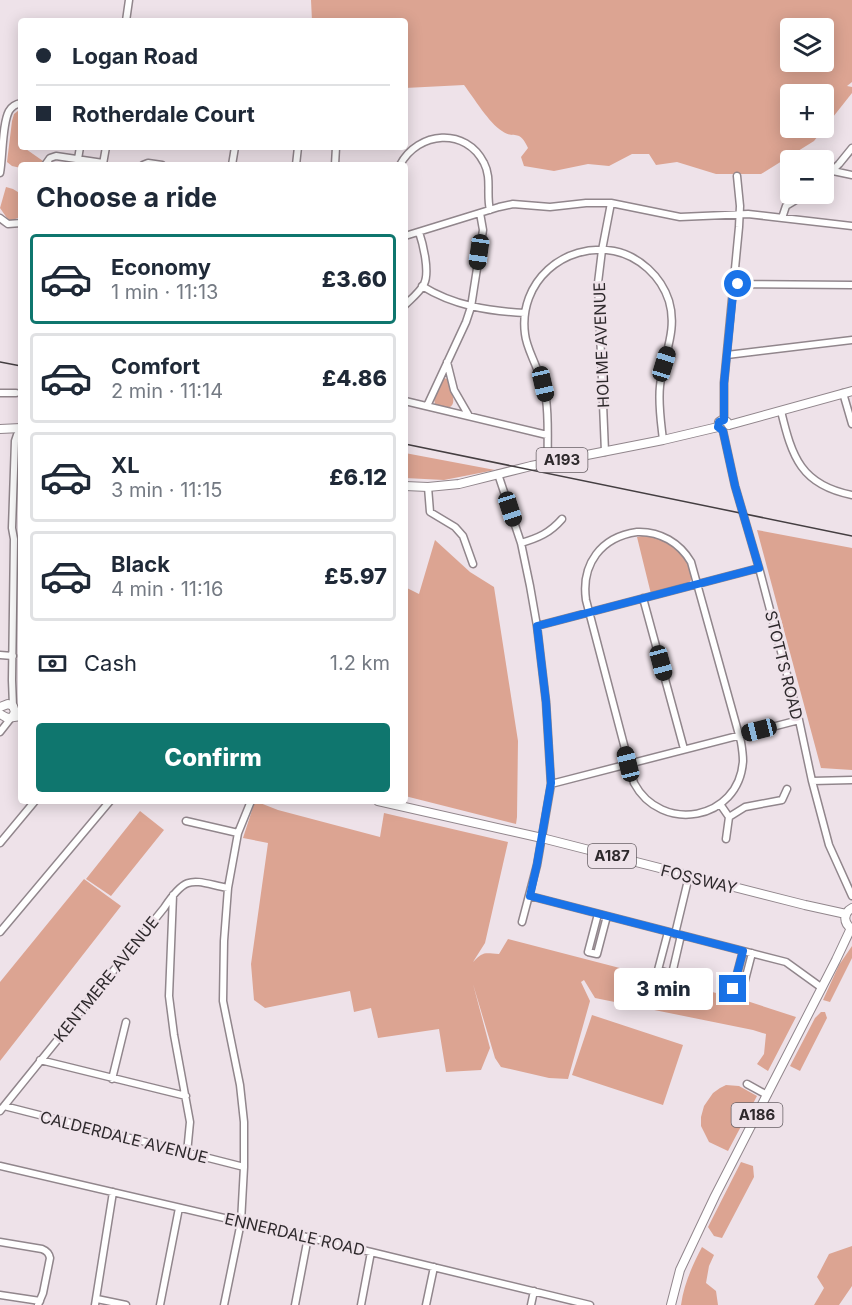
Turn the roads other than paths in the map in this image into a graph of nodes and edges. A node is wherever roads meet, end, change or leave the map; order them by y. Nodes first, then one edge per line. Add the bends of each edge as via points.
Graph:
1 (129, 0) edge
2 (126, 18) edge
3 (18, 104) edge
4 (852, 148) edge
5 (80, 150) edge
6 (78, 159) junction
7 (46, 162) edge
8 (93, 162) edge
9 (402, 162) edge
10 (834, 170) edge
11 (834, 171) edge
12 (0, 173) edge
13 (852, 175) edge
14 (737, 176) dead end
15 (612, 203) junction
16 (789, 204) edge
17 (490, 210) junction
18 (480, 213) junction
19 (740, 214) junction
20 (0, 218) edge
21 (782, 218) junction
22 (18, 223) edge
23 (852, 226) edge
24 (419, 232) junction
25 (408, 235) edge
26 (602, 250) junction
27 (734, 284) junction
28 (852, 285) edge
29 (422, 286) junction
30 (408, 302) edge
31 (471, 307) junction
32 (525, 313) junction
33 (852, 340) edge
34 (727, 355) junction
35 (447, 362) junction
36 (848, 392) edge
37 (0, 393) edge
38 (16, 393) dead end
39 (408, 402) edge
40 (427, 406) junction
41 (781, 411) junction
42 (469, 416) junction
43 (852, 424) edge
44 (723, 426) junction
45 (0, 429) edge
46 (18, 429) edge
47 (18, 434) edge
48 (547, 435) junction
49 (663, 441) junction
50 (605, 452) junction
51 (548, 463) junction
52 (498, 474) junction
53 (408, 486) edge
54 (428, 487) junction
55 (852, 495) edge
56 (562, 519) dead end
57 (521, 543) junction
58 (473, 564) dead end
59 (759, 568) junction
60 (698, 583) junction
61 (644, 598) junction
62 (13, 600) junction
63 (18, 600) edge
64 (588, 612) junction
65 (537, 626) junction
66 (0, 655) edge
67 (13, 656) junction
68 (9, 712) edge
69 (799, 720) junction
70 (1, 730) edge
71 (739, 735) junction
72 (684, 749) junction
73 (628, 764) junction
74 (852, 780) edge
75 (812, 781) junction
76 (551, 783) junction
77 (787, 789) dead end
78 (32, 804) edge
79 (107, 804) edge
80 (250, 804) edge
81 (391, 804) edge
82 (720, 804) junction
83 (729, 817) junction
84 (186, 821) dead end
85 (238, 833) junction
86 (542, 838) junction
87 (726, 839) dead end
88 (0, 843) edge
89 (689, 876) junction
90 (228, 888) junction
91 (173, 894) junction
92 (530, 896) junction
93 (852, 896) edge
94 (849, 911) edge
95 (598, 914) junction
96 (607, 916) junction
97 (522, 922) dead end
98 (851, 928) edge
99 (0, 932) edge
100 (675, 934) junction
101 (743, 951) junction
102 (752, 953) junction
103 (822, 987) junction
104 (126, 1022) dead end
105 (40, 1060) junction
106 (112, 1079) junction
107 (747, 1084) dead end
108 (767, 1095) junction
109 (186, 1096) junction
110 (2, 1108) edge
111 (187, 1153) junction
112 (0, 1166) edge
113 (244, 1167) junction
114 (113, 1192) junction
115 (179, 1208) junction
116 (241, 1222) junction
117 (308, 1237) junction
118 (0, 1242) edge
119 (371, 1252) junction
120 (434, 1267) junction
121 (534, 1292) junction
122 (0, 1294) edge
123 (96, 1302) edge
124 (39, 1303) edge
125 (126, 1305) edge
126 (160, 1305) edge
127 (224, 1305) edge
128 (295, 1305) edge
129 (361, 1305) edge
130 (426, 1305) edge
131 (531, 1305) edge
132 (590, 1305) edge
133 (671, 1305) edge

1 - 2 street
3 - 12 street via 8,115
4 - 10 street
5 - 6 street
6 - 7 street via 53,157
6 - 8 street
9 - 17 street via 411,150 427,140 448,138 465,144 476,152 486,168
11 - 13 street
14 - 19 street, STOTTS ROAD
15 - 17 street via 550,207 513,204
15 - 19 street via 680,217
15 - 26 street, HOLME AVENUE
16 - 21 street
17 - 18 street
18 - 24 street
18 - 31 street via 483,230
19 - 21 street
19 - 27 street, STOTTS ROAD
20 - 22 street via 8,224
21 - 23 street
24 - 25 street
24 - 29 street via 426,274
26 - 32 street via 574,253 552,266 535,286
26 - 49 street via 623,253 639,262 658,279 669,302 672,334 659,392
26 - 50 street, HOLME AVENUE via 597,293
27 - 28 street
27 - 34 street, STOTTS ROAD
29 - 30 street
29 - 31 street
31 - 32 street
31 - 35 street
32 - 48 street via 527,344 546,398
33 - 34 street
34 - 44 street, STOTTS ROAD
35 - 40 street
35 - 42 street via 454,390
36 - 41 main road, A193
36 - 43 street
37 - 38 street
39 - 40 street
40 - 42 street
41 - 44 main road, A193
41 - 55 street via 791,449 801,467 819,483
42 - 48 street
44 - 49 main road, A193
44 - 59 street, STOTTS ROAD via 735,486
45 - 46 main road
47 - 62 street via 12,528
48 - 51 street
49 - 50 main road, A193
50 - 51 main road, A193
51 - 52 main road, A193
52 - 54 main road, A193
52 - 57 street
53 - 54 main road, A193
54 - 58 street via 430,512 463,536
56 - 57 street via 554,529
57 - 65 street
59 - 60 street
59 - 69 street, STOTTS ROAD
60 - 61 street
60 - 64 street via 688,556 678,545 658,534 630,533 608,543 592,561 585,583
60 - 71 street
61 - 64 street
61 - 72 street
62 - 63 street
62 - 67 street
64 - 65 street
64 - 73 street
65 - 76 street
66 - 67 street
67 - 68 street
68 - 70 street
69 - 71 street
69 - 75 street, STOTTS ROAD
71 - 72 street
71 - 82 street via 743,761 740,776 733,791
72 - 73 street
73 - 76 street
73 - 82 street via 637,789 662,810 693,815
74 - 75 street
75 - 93 street, STOTTS ROAD via 829,845
76 - 86 street
77 - 83 street via 782,800 745,807
78 - 88 street
79 - 99 street
80 - 85 street
81 - 86 main road, FOSSWAY / A187
82 - 83 street
83 - 87 street
84 - 85 street
85 - 90 street
86 - 89 main road, FOSSWAY / A187
86 - 92 street
89 - 94 main road, FOSSWAY / A187 via 805,906
89 - 100 street
90 - 91 street, KENTMERE AVENUE via 194,881
90 - 113 street via 222,985 240,1085
91 - 105 street, KENTMERE AVENUE
91 - 109 street via 169,996
92 - 95 street
92 - 97 street
94 - 98 main road, FOSSWAY / A187 via 845,921
95 - 96 street
95 - 96 street via 588,952 597,954
96 - 100 street
98 - 103 main road, A186
100 - 100 street via 658,970 672,974
100 - 101 street
101 - 102 street
101 - 102 street via 733,989 742,992
102 - 103 street via 786,962
103 - 108 main road, A186
104 - 106 street
105 - 106 street
105 - 110 street, KENTMERE AVENUE
106 - 109 street
107 - 108 street
108 - 133 main road, A186 via 680,1270
109 - 111 street via 190,1122
110 - 111 street, CALDERDALE AVENUE
111 - 113 street, CALDERDALE AVENUE
112 - 114 street, ENNERDALE ROAD
113 - 116 street
114 - 115 street, ENNERDALE ROAD
114 - 123 street
115 - 116 street, ENNERDALE ROAD
115 - 126 street
116 - 117 street, ENNERDALE ROAD
116 - 127 street
117 - 119 street, ENNERDALE ROAD
117 - 128 street
118 - 124 street via 49,1253
119 - 120 street, ENNERDALE ROAD
119 - 129 street
120 - 121 street, ENNERDALE ROAD
120 - 130 street
121 - 131 street
121 - 132 street, ENNERDALE ROAD
122 - 124 street
123 - 125 street

